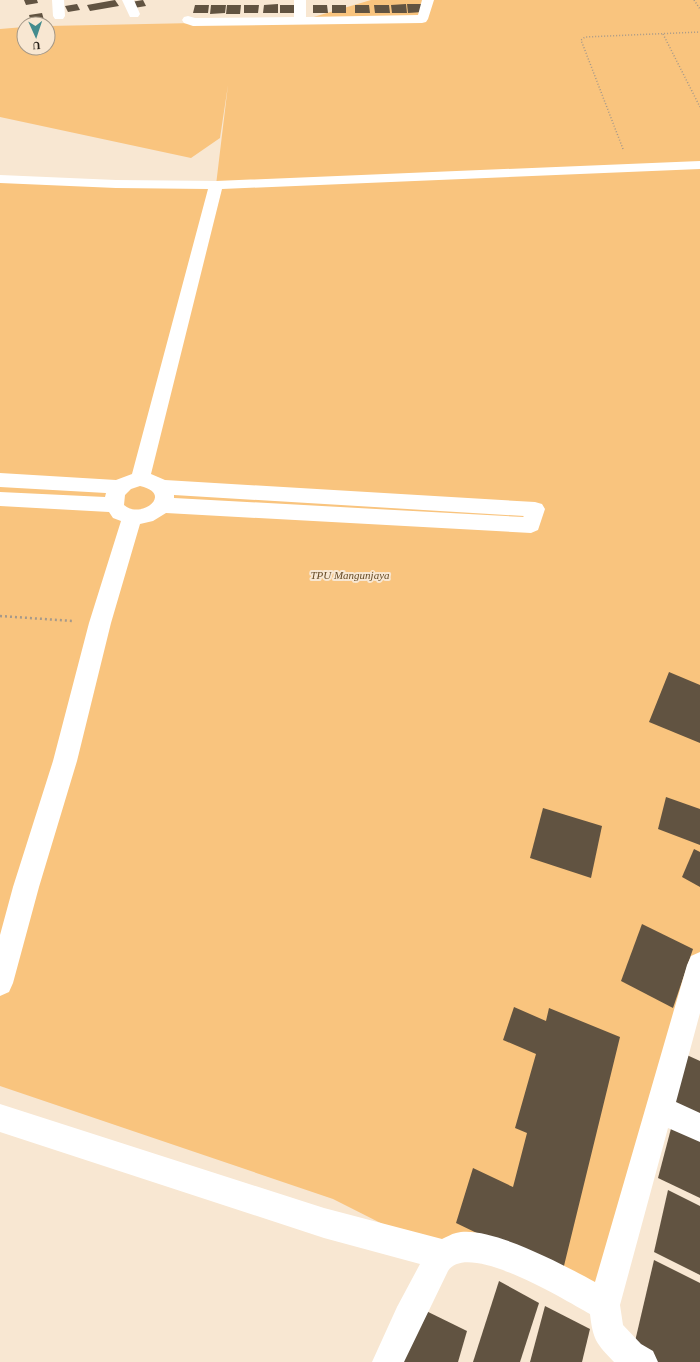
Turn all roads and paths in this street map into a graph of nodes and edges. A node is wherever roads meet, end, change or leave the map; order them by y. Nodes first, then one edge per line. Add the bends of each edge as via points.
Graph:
1 (58, 0) edge
2 (128, 0) edge
3 (300, 0) edge
4 (428, 0) edge
5 (694, 0) edge
6 (700, 9) edge
7 (134, 14) dead end
8 (59, 16) dead end
9 (188, 20) dead end
10 (300, 21) junction
11 (700, 32) edge
12 (664, 34) junction
13 (700, 106) edge
14 (700, 165) edge
15 (631, 168) junction
16 (0, 179) edge
17 (216, 185) junction
18 (140, 479) junction
19 (0, 480) edge
20 (120, 487) junction
21 (163, 496) junction
22 (0, 499) edge
23 (123, 511) junction
24 (533, 517) dead end
25 (0, 616) edge
26 (100, 623) junction
27 (700, 964) edge
28 (0, 983) edge
29 (659, 1109) junction
30 (0, 1118) edge
31 (700, 1128) edge
32 (442, 1254) junction
33 (604, 1305) junction
34 (388, 1362) edge
35 (642, 1362) edge

1 - 8 street
2 - 7 street
3 - 10 street
4 - 10 street via 422,18
5 - 6 path
9 - 10 street
11 - 12 path
12 - 13 path
12 - 15 path via 585,37 580,40
14 - 15 street
15 - 17 street
16 - 17 street
17 - 18 street
18 - 20 street via 129,481
18 - 21 street via 153,480
19 - 20 street
20 - 23 street via 114,496
21 - 23 street via 155,513 144,517
21 - 24 street
22 - 23 street
23 - 26 street
25 - 26 path
26 - 28 street via 65,761 26,887
27 - 29 street
29 - 31 street
29 - 33 street
30 - 32 street via 324,1223
32 - 33 street via 451,1249 474,1246 509,1256
32 - 34 street via 412,1309
33 - 35 street via 608,1333 630,1355

